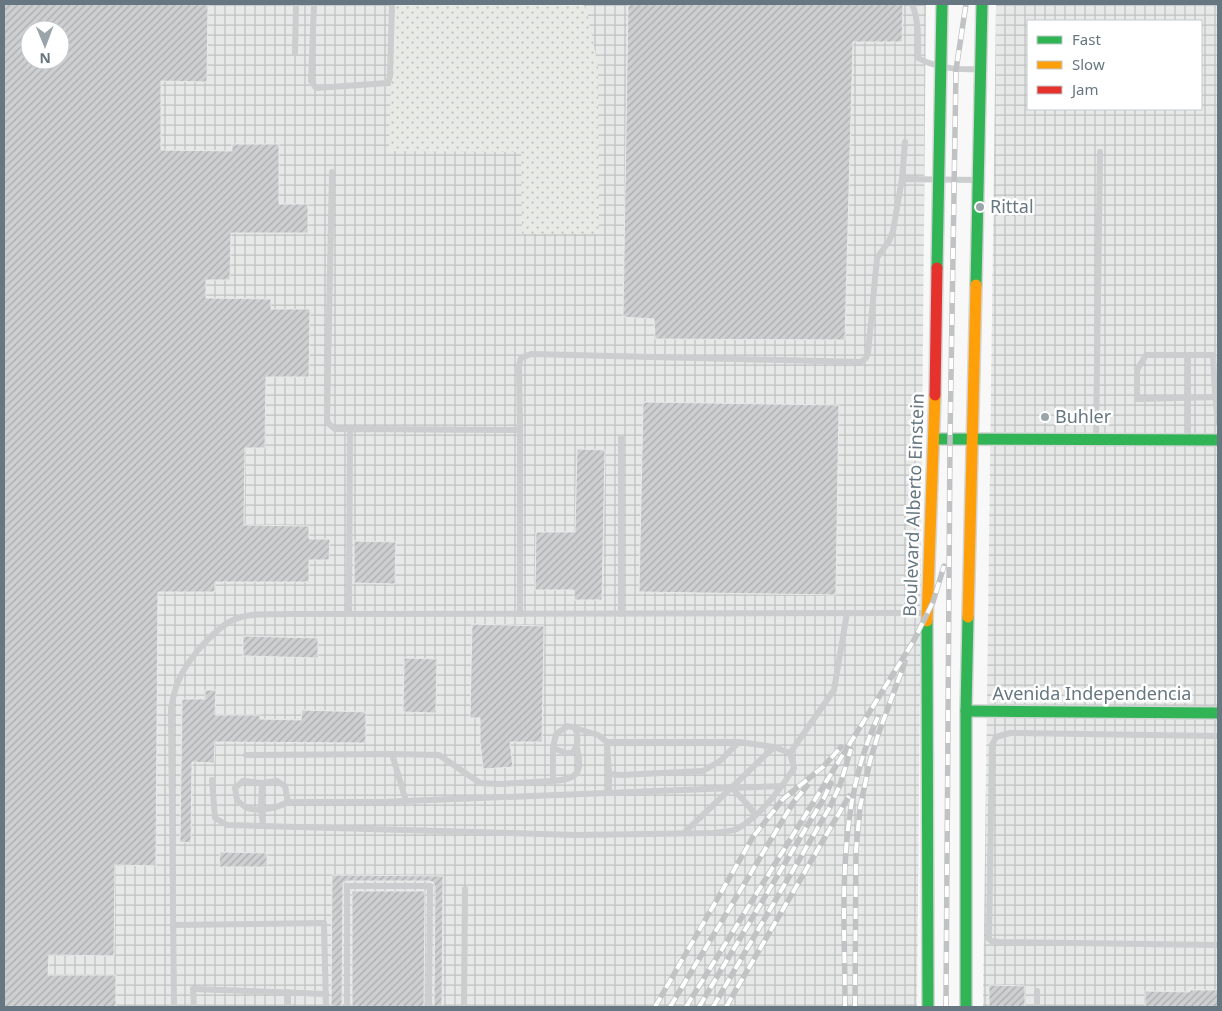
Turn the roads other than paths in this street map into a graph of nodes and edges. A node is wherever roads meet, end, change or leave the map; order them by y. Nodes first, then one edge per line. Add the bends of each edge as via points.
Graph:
1 (296, 4) edge
2 (314, 4) edge
3 (392, 4) edge
4 (912, 4) edge
5 (942, 4) edge
6 (982, 4) edge
7 (934, 47) dead end
8 (295, 53) dead end
9 (938, 65) junction
10 (980, 69) junction
11 (933, 103) dead end
12 (905, 142) dead end
13 (1100, 152) dead end
14 (930, 170) dead end
15 (332, 172) dead end
16 (902, 179) junction
17 (934, 180) junction
18 (978, 180) junction
19 (930, 189) dead end
20 (1188, 355) junction
21 (1216, 397) junction
22 (1188, 398) junction
23 (927, 408) dead end
24 (1218, 422) edge
25 (350, 429) junction
26 (520, 430) junction
27 (621, 438) dead end
28 (934, 439) junction
29 (973, 439) junction
30 (1096, 440) junction
31 (1188, 440) junction
32 (1218, 440) edge
33 (927, 612) junction
34 (847, 613) junction
35 (349, 614) junction
36 (520, 614) junction
37 (621, 614) junction
38 (966, 711) junction
39 (1218, 713) edge
40 (576, 730) junction
41 (1218, 736) edge
42 (607, 742) junction
43 (739, 742) junction
44 (774, 747) junction
45 (553, 748) junction
46 (577, 748) junction
47 (790, 753) junction
48 (392, 754) junction
49 (246, 755) dead end
50 (609, 774) junction
51 (212, 780) dead end
52 (553, 781) junction
53 (262, 783) junction
54 (782, 786) junction
55 (731, 787) junction
56 (609, 792) junction
57 (406, 801) junction
58 (288, 802) junction
59 (262, 809) junction
60 (755, 815) junction
61 (263, 825) junction
62 (684, 833) junction
63 (465, 889) dead end
64 (173, 924) junction
65 (1218, 945) edge
66 (1037, 991) dead end
67 (288, 992) junction
68 (326, 994) junction
69 (174, 1007) edge
70 (194, 1007) edge
71 (288, 1007) edge
72 (326, 1007) edge
73 (347, 1007) edge
74 (429, 1007) edge
75 (464, 1007) edge
76 (928, 1007) edge
77 (966, 1007) edge
78 (1037, 1007) edge

1 - 8 lane
2 - 3 lane via 311,81 316,88 388,83
4 - 9 lane via 918,34 918,58
5 - 9 main road, Boulevard Alberto Einstein
6 - 10 main road
7 - 9 lane
9 - 10 lane via 956,70
9 - 11 lane
9 - 17 main road, Boulevard Alberto Einstein
10 - 18 main road
12 - 16 lane
13 - 30 lane
14 - 17 lane
15 - 25 lane via 327,419 334,429
16 - 17 lane
16 - 26 lane via 893,231 877,258 868,353 864,360 531,354 521,358 519,365
17 - 18 lane
17 - 19 lane
17 - 28 main road, Boulevard Alberto Einstein
18 - 29 main road
20 - 21 lane via 1213,355
20 - 22 lane
20 - 22 lane via 1146,355 1137,370 1137,399
21 - 22 lane
21 - 24 lane
22 - 31 lane
23 - 28 lane via 927,421
25 - 26 lane
25 - 35 lane
26 - 36 lane
27 - 37 lane
28 - 29 main road
28 - 33 main road, Boulevard Alberto Einstein
29 - 30 main road
29 - 38 main road
30 - 31 main road
31 - 32 main road
33 - 34 lane
33 - 76 main road, Boulevard Alberto Einstein
34 - 37 lane
34 - 47 lane via 834,690
35 - 36 lane
35 - 64 lane via 242,616 206,641 177,679 172,708
36 - 37 lane
38 - 39 main road, Avenida Independencia
38 - 77 main road
40 - 42 lane via 598,735
40 - 45 lane via 568,726 556,734
40 - 46 lane
41 - 65 lane via 1010,734 996,737 992,745 989,939 999,942
42 - 43 lane
42 - 50 lane
43 - 44 lane
43 - 50 lane via 720,761 703,771
44 - 47 lane
44 - 55 lane
45 - 46 lane via 566,753
45 - 52 lane
46 - 52 lane via 580,768 577,774 574,778
47 - 54 lane via 794,768
48 - 49 lane
48 - 52 lane via 439,755 480,783
48 - 57 lane
50 - 56 lane
51 - 61 lane via 215,818 227,825
53 - 58 lane via 277,781 285,786
53 - 59 lane
53 - 59 lane via 243,781 235,788 237,800 246,808
54 - 55 lane
54 - 60 lane
55 - 56 lane
55 - 60 lane
55 - 62 lane
56 - 57 lane
57 - 58 lane
58 - 59 lane
59 - 61 lane
60 - 62 lane via 735,830
61 - 62 lane via 576,834
63 - 75 lane
64 - 68 lane via 324,922
64 - 69 lane
66 - 78 lane
67 - 68 lane
67 - 70 lane via 193,989
67 - 71 lane
68 - 72 lane
73 - 74 lane via 347,886 376,885 430,886

